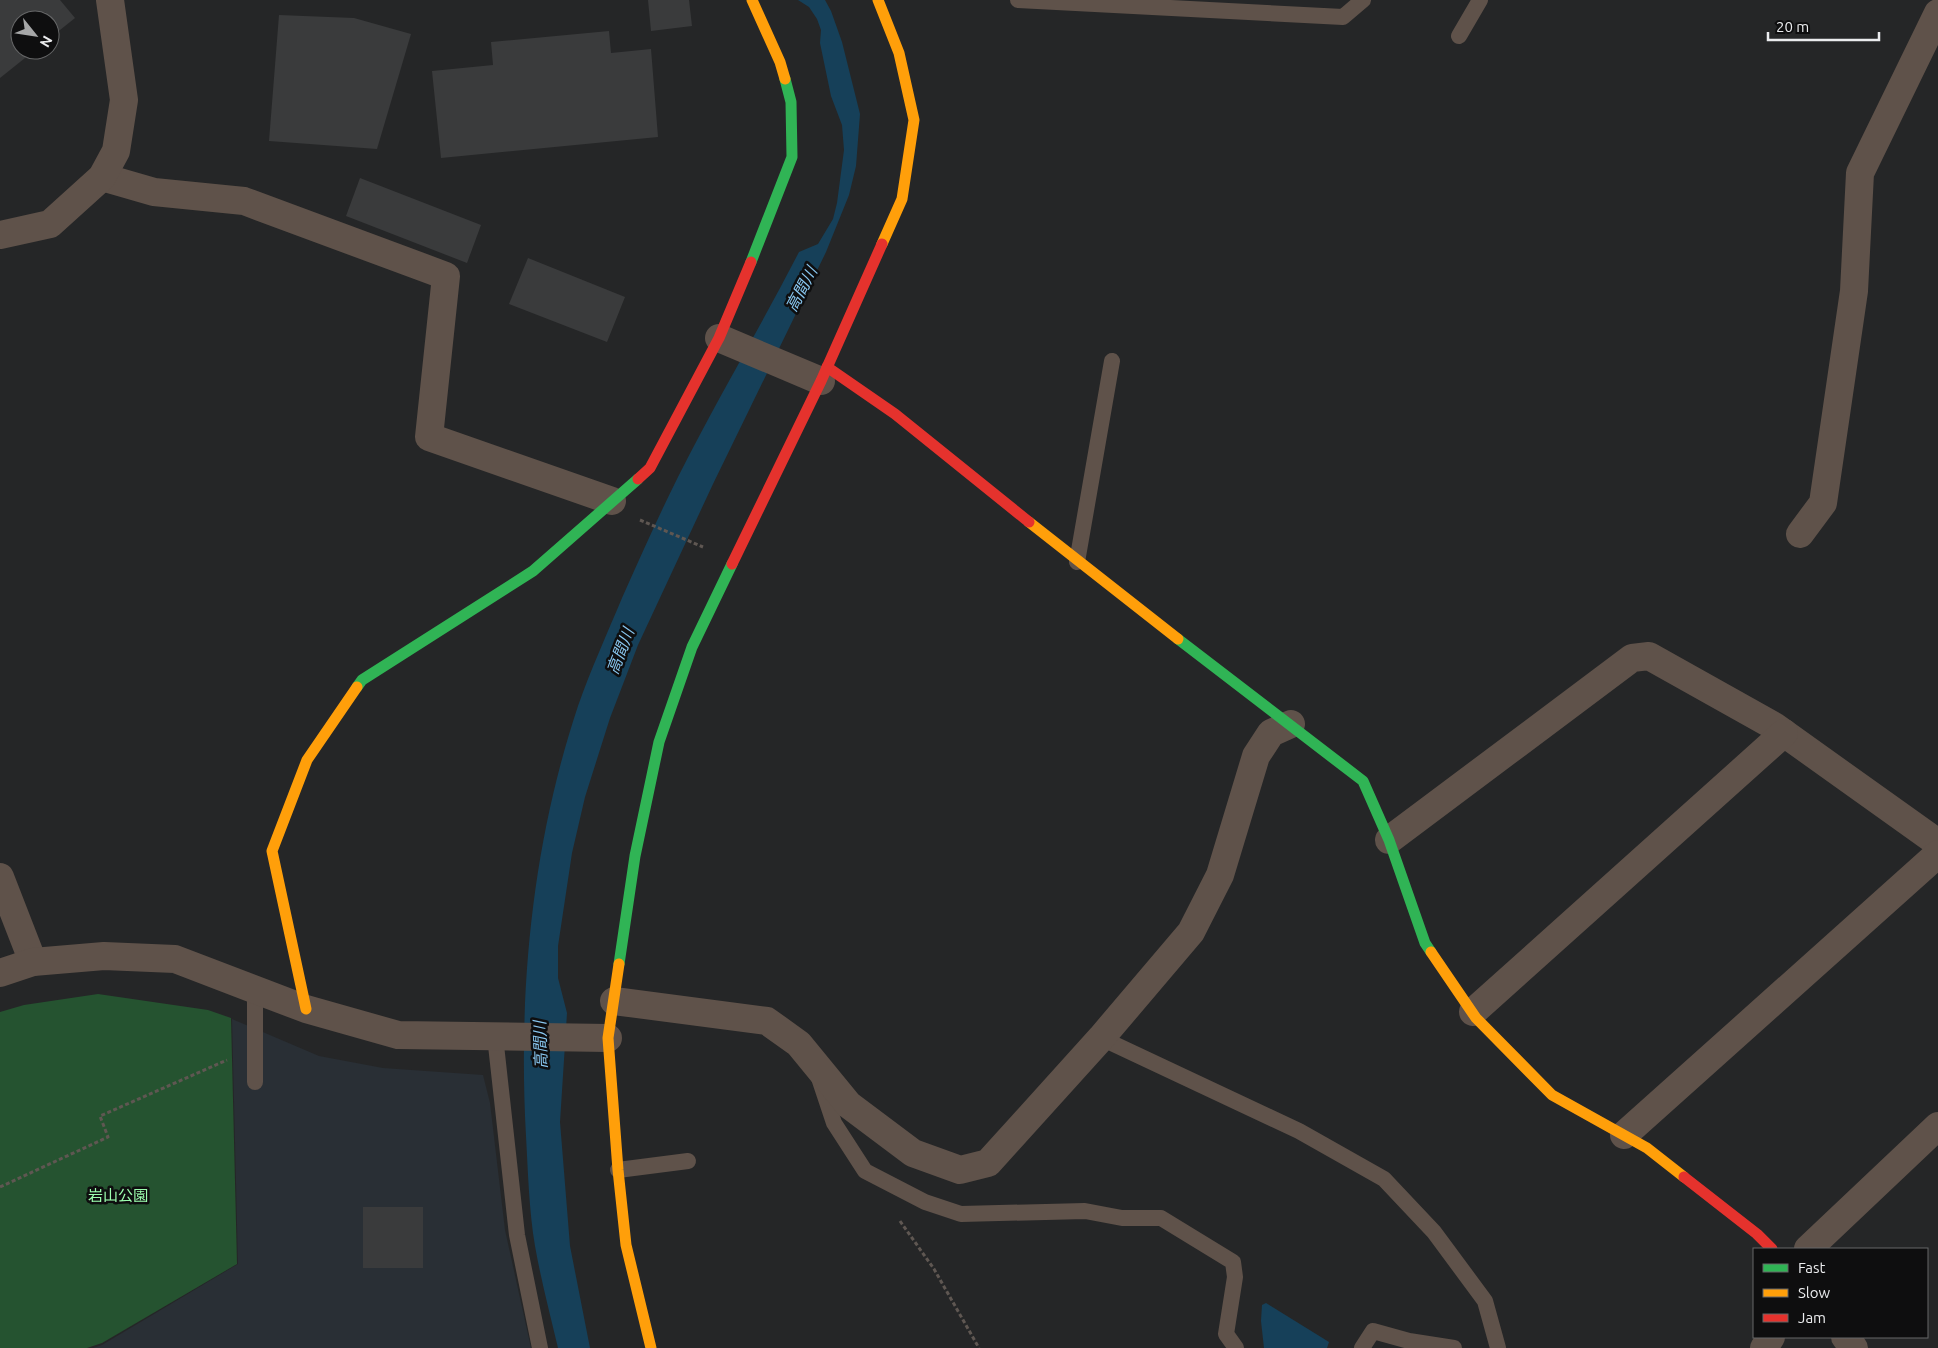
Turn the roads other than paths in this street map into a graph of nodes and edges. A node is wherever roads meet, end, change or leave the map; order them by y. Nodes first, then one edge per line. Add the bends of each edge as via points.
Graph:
1 (110, 0) edge
2 (752, 0) edge
3 (878, 0) edge
4 (1018, 0) edge
5 (1363, 0) edge
6 (1480, 0) edge
7 (1179, 4) edge
8 (1292, 7) edge
9 (1938, 13) edge
10 (1459, 36) dead end
11 (102, 177) junction
12 (0, 235) edge
13 (726, 341) junction
14 (1112, 361) dead end
15 (824, 374) junction
16 (612, 501) junction
17 (1800, 534) dead end
18 (1077, 562) junction
19 (1291, 724) junction
20 (1784, 733) junction
21 (1389, 840) junction
22 (1938, 843) edge
23 (1938, 854) edge
24 (0, 877) edge
25 (33, 962) junction
26 (0, 973) edge
27 (256, 990) junction
28 (614, 1001) junction
29 (306, 1009) junction
30 (1472, 1012) junction
31 (505, 1036) junction
32 (595, 1038) junction
33 (1101, 1038) junction
34 (814, 1063) junction
35 (255, 1082) dead end
36 (1938, 1126) edge
37 (1624, 1135) junction
38 (688, 1161) dead end
39 (618, 1170) junction
40 (1771, 1248) edge
41 (1809, 1248) edge
42 (1846, 1338) edge
43 (540, 1348) edge
44 (651, 1348) edge
45 (1236, 1348) edge
46 (1362, 1348) edge
47 (1454, 1348) edge
48 (1498, 1348) edge
49 (1854, 1348) edge

1 - 11 street via 124,100 116,151
2 - 13 street via 780,62 791,102 792,157
3 - 15 street via 899,53 914,120 902,199
4 - 7 lane
5 - 8 lane via 1342,17
6 - 10 lane
7 - 8 lane
9 - 17 street via 1860,173 1854,291 1823,503
11 - 12 street via 50,224
11 - 16 street via 154,192 244,201 446,276 430,437
13 - 15 street via 795,371
13 - 16 street via 650,468
14 - 18 lane
15 - 18 street via 895,414
15 - 28 street via 692,647 660,742 636,856
16 - 29 street via 534,571 362,680 307,760 272,851
18 - 19 street
19 - 21 street via 1363,781
19 - 33 street via 1271,733 1256,756 1220,875 1190,932
20 - 21 street via 1649,656 1632,658
20 - 22 street
20 - 30 street
21 - 30 street via 1425,943
23 - 37 street
24 - 25 street
25 - 26 street
25 - 27 street via 104,956 175,959
27 - 29 street
27 - 35 lane
28 - 32 street
28 - 34 street via 767,1021 799,1044
29 - 31 street via 398,1035
30 - 37 street via 1552,1095
31 - 32 street
31 - 43 lane via 517,1235
32 - 39 street
33 - 34 street via 988,1163 960,1170 913,1153 849,1105
33 - 48 lane via 1299,1131 1384,1179 1434,1232 1485,1302
34 - 45 lane via 834,1122 865,1171 925,1202 961,1214 1085,1211 1122,1218 1161,1218 1233,1262 1236,1277 1226,1334
36 - 41 street
37 - 40 street via 1647,1148
38 - 39 lane
39 - 44 street via 626,1245
42 - 49 street
46 - 47 lane via 1373,1331

